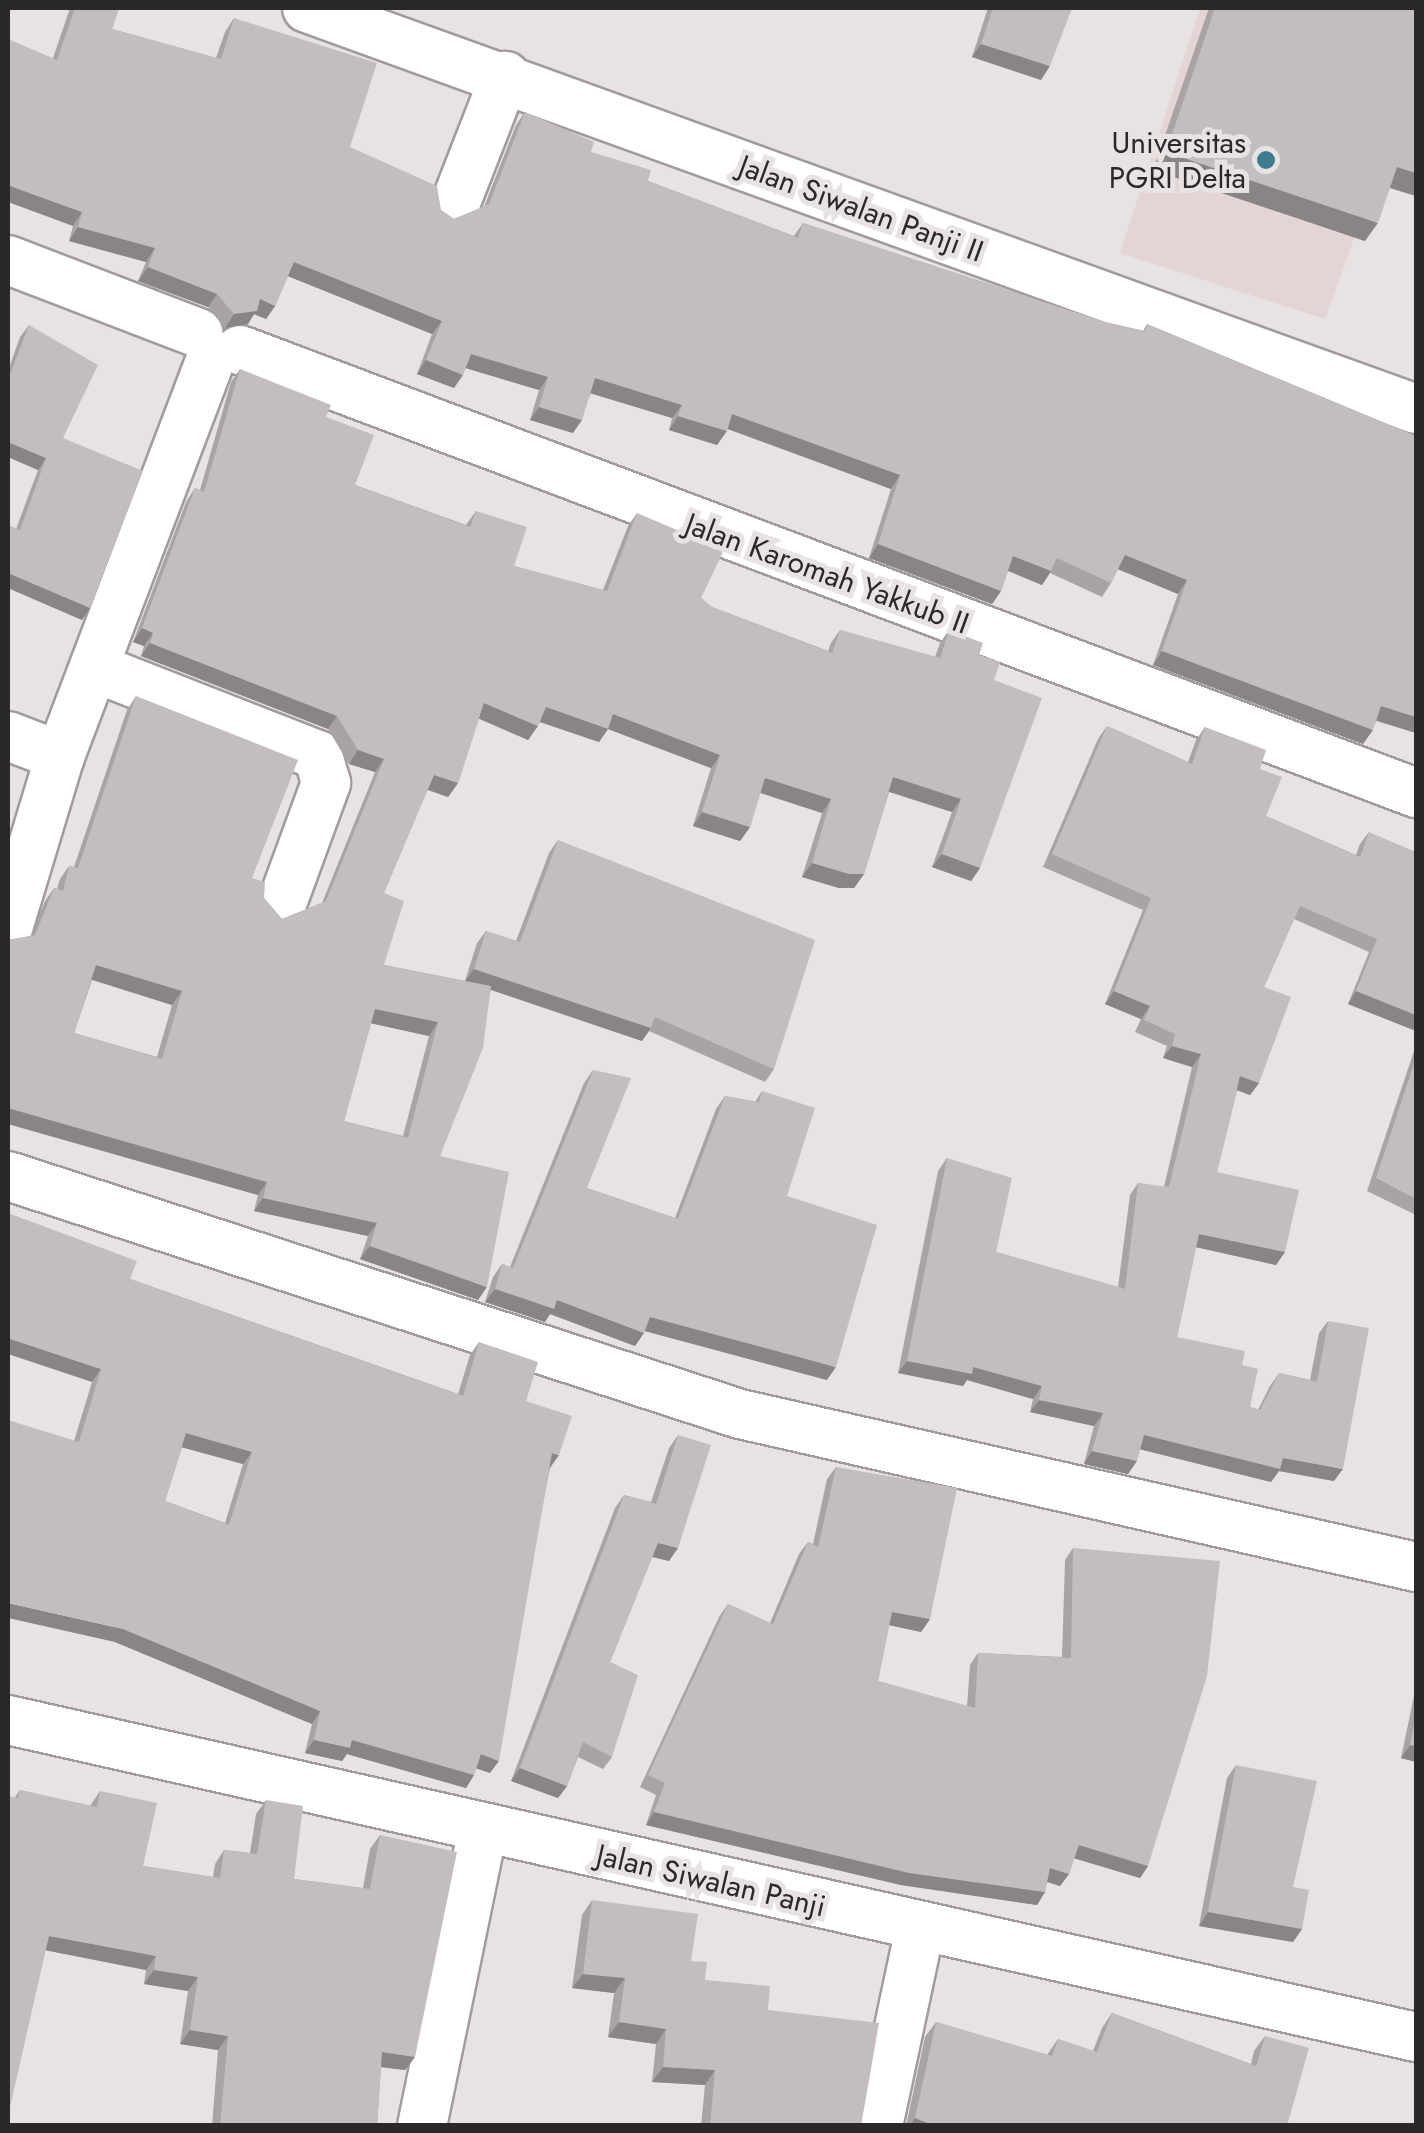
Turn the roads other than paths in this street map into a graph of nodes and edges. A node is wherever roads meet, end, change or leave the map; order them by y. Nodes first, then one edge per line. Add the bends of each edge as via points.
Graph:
1 (306, 8) edge
2 (414, 24) edge
3 (505, 76) junction
4 (454, 207) dead end
5 (8, 260) edge
6 (217, 346) junction
7 (1416, 409) edge
8 (98, 668) junction
9 (8, 736) edge
10 (60, 756) junction
11 (1416, 792) edge
12 (281, 906) dead end
13 (8, 928) edge
14 (8, 1176) edge
15 (1416, 1568) edge
16 (8, 1720) edge
17 (484, 1829) junction
18 (920, 1930) junction
19 (1416, 2037) edge
20 (422, 2126) edge
21 (878, 2126) edge

1 - 2 street, Jalan Siwalan Panji II
2 - 3 street, Jalan Siwalan Panji II
3 - 4 street
3 - 7 street, Jalan Siwalan Panji II
5 - 6 street, Jalan Karomah Yakkub II
6 - 8 street
6 - 11 street, Jalan Karomah Yakkub II
8 - 10 street
8 - 12 street via 318,754 326,783
9 - 10 street
10 - 13 street
14 - 15 street via 740,1414
16 - 17 street, Jalan Siwalan Panji
17 - 18 street, Jalan Siwalan Panji
17 - 20 street
18 - 19 street, Jalan Siwalan Panji
18 - 21 street

